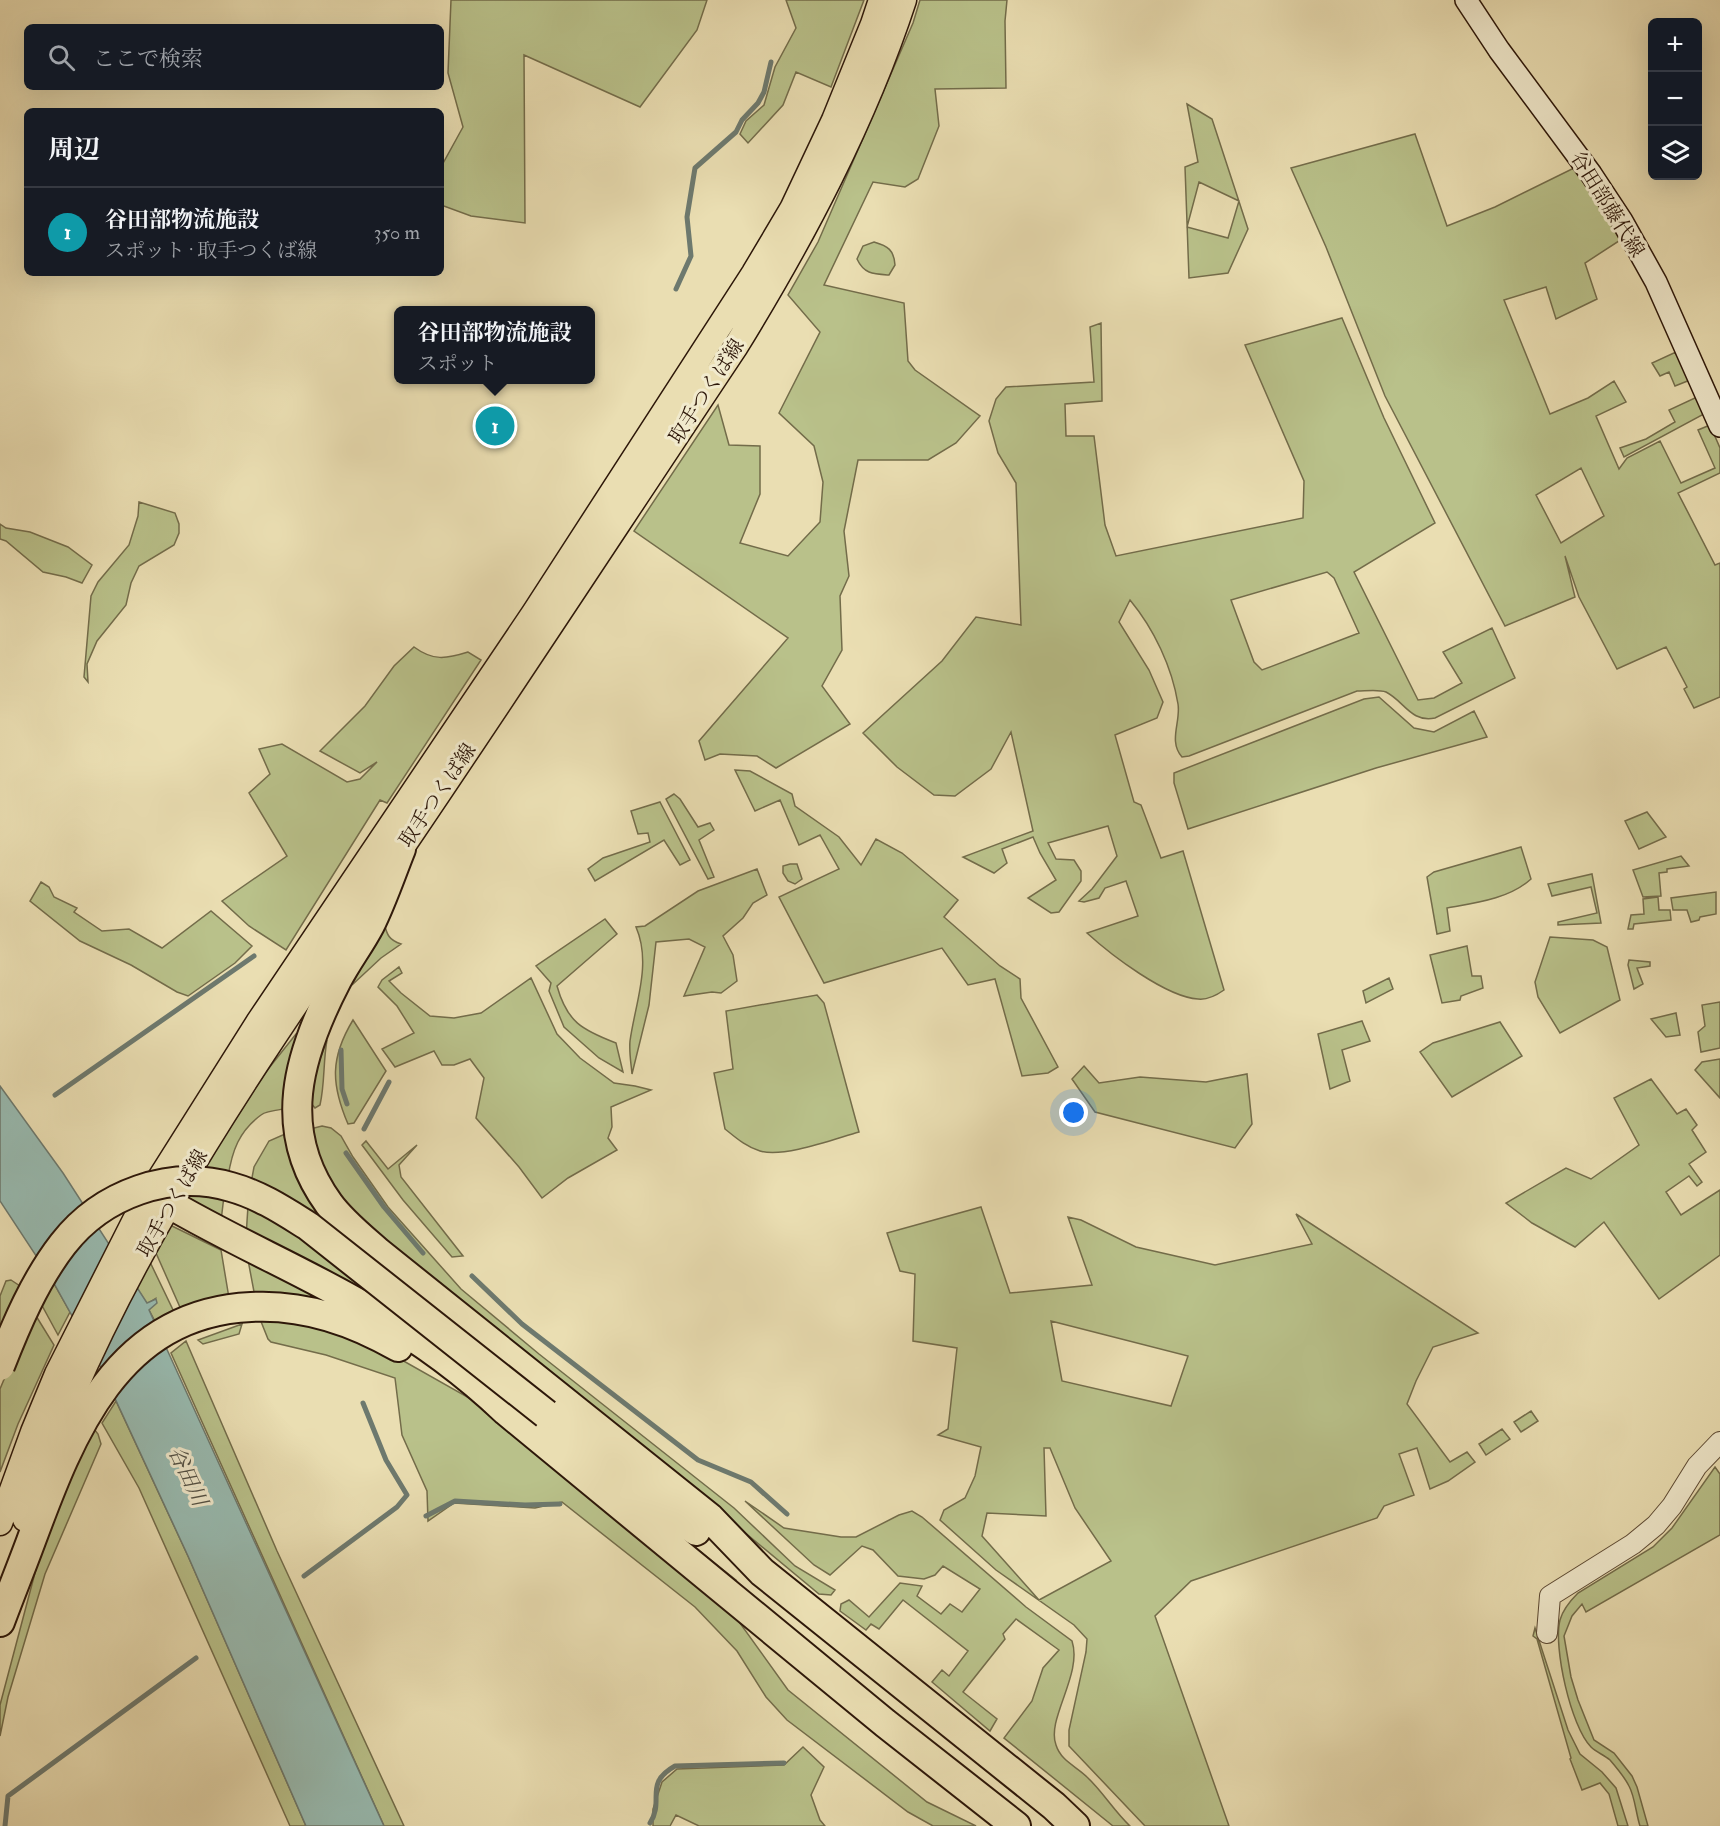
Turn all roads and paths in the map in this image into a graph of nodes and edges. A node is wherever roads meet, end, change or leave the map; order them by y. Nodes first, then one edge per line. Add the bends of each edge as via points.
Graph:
1 (881, 0) edge
2 (904, 0) edge
3 (1466, 0) edge
4 (1720, 426) edge
5 (401, 849) joint
6 (319, 969) junction
7 (160, 1199) junction
8 (0, 1366) edge
9 (506, 1411) junction
10 (1720, 1442) edge
11 (0, 1523) edge
12 (762, 1572) junction
13 (0, 1605) edge
14 (0, 1622) edge
15 (1547, 1633) dead end
16 (1054, 1806) junction
17 (1016, 1826) edge
18 (1075, 1826) edge
19 (1086, 1826) edge

1 - 6 main road, 取手つくば線 via 834,120 792,209 534,613
2 - 5 main road, 取手つくば線 via 854,127 774,284
3 - 4 main road, 谷田部藤代線 via 1622,221 1656,282
5 - 6 highway via 370,924
6 - 7 main road, 取手つくば線
6 - 12 highway via 310,1042 297,1088 298,1135 302,1153 330,1206 350,1227 710,1518
7 - 9 highway via 373,1312 473,1380
7 - 11 main road, 取手つくば線 via 101,1284 57,1374
7 - 13 main road, 取手つくば線 via 60,1426 27,1515
8 - 12 highway, bridge via 50,1262 80,1226 111,1203 147,1187 207,1182 230,1187 253,1194 308,1226 694,1530
9 - 14 highway via 380,1337 315,1313 260,1306 224,1309 177,1324 146,1344 118,1370 96,1400 53,1480
9 - 17 highway
10 - 15 street via 1697,1466 1656,1525 1550,1596
12 - 16 highway
16 - 18 highway
16 - 19 highway

